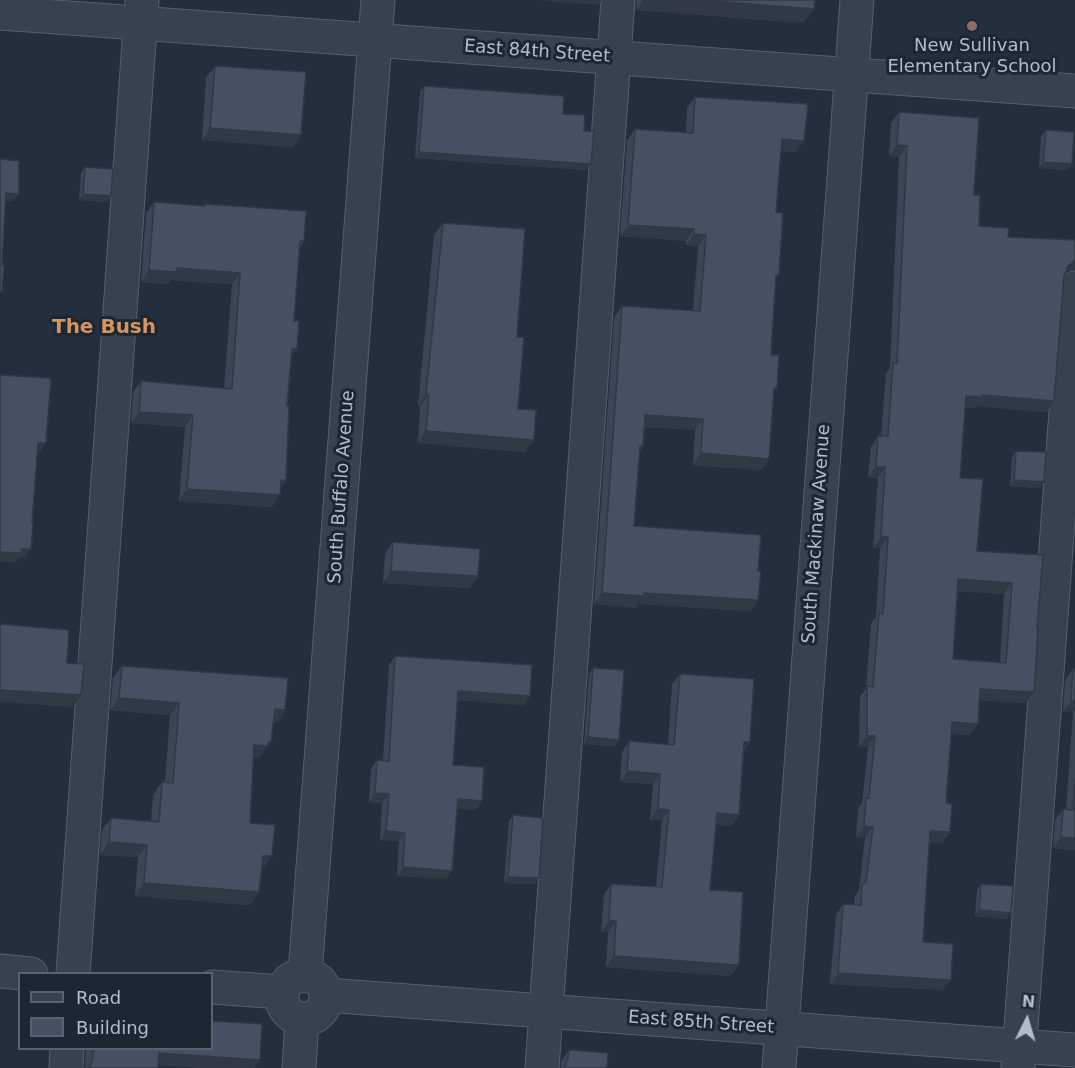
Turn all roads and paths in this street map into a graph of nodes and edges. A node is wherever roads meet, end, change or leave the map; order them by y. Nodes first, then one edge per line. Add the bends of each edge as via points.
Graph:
1 (378, 0) edge
2 (618, 0) edge
3 (857, 0) edge
4 (141, 11) edge
5 (0, 12) edge
6 (375, 40) junction
7 (614, 58) junction
8 (851, 75) junction
9 (1075, 91) edge
10 (1075, 288) edge
11 (0, 971) edge
12 (73, 972) edge
13 (18, 973) edge
14 (213, 987) edge
15 (304, 987) junction
16 (546, 1011) junction
17 (781, 1029) junction
18 (67, 1050) edge
19 (1075, 1050) edge
20 (1019, 1057) edge
21 (66, 1068) edge
22 (299, 1068) edge
23 (542, 1068) edge
24 (779, 1068) edge

1 - 6 street, South Buffalo Avenue
2 - 7 street
3 - 8 street, South Mackinaw Avenue
4 - 5 street, East 84th Street
4 - 6 street, East 84th Street
4 - 12 street
6 - 7 street, East 84th Street
6 - 15 street, South Buffalo Avenue
7 - 8 street, East 84th Street
7 - 16 street
8 - 9 street, East 84th Street
8 - 17 street, South Mackinaw Avenue
10 - 20 street
11 - 13 street
14 - 15 street, East 85th Street
15 - 16 street, East 85th Street
15 - 22 street via 326,1001 315,1017 302,1019
16 - 17 street, East 85th Street
16 - 23 street
17 - 20 street, East 85th Street
17 - 24 street, South Mackinaw Avenue
18 - 21 street
19 - 20 street, East 85th Street

